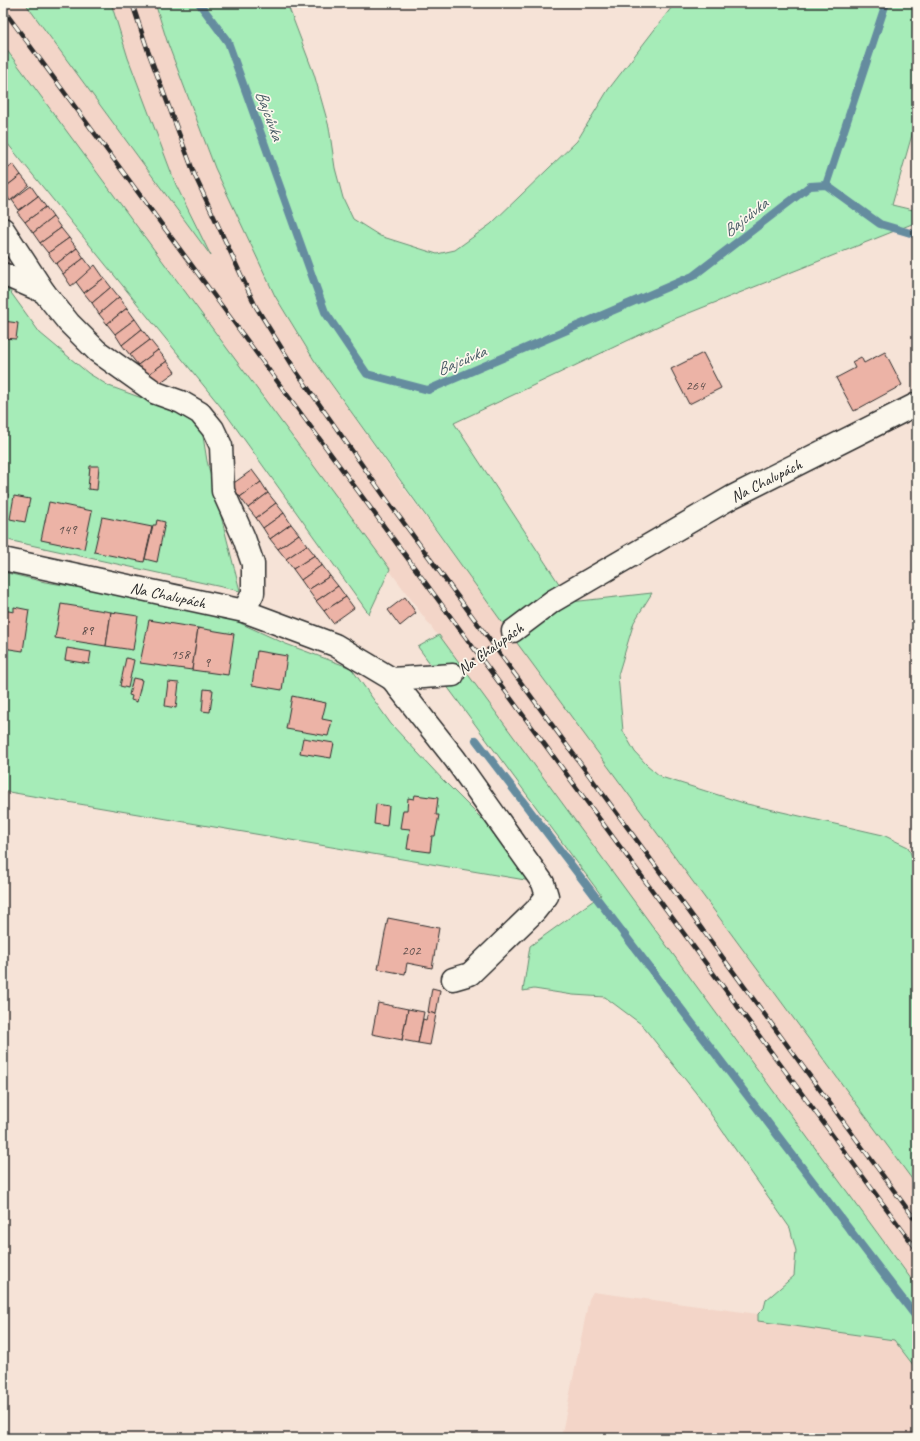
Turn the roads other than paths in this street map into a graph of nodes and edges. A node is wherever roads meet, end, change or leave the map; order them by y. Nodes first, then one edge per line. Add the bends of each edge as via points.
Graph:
1 (3, 229) edge
2 (3, 274) edge
3 (44, 292) junction
4 (917, 404) edge
5 (3, 559) edge
6 (244, 611) junction
7 (513, 632) road end
8 (452, 675) road end
9 (392, 679) junction
10 (453, 979) dead end

1 - 3 street
2 - 3 street
3 - 6 street via 69,323 97,351 156,393 181,402 200,413 213,429 221,446 223,491 253,564 253,593
4 - 7 street, Na Chalupách via 732,497 552,601
5 - 6 street, Na Chalupách
6 - 9 street, Na Chalupách via 335,645
8 - 9 street, Na Chalupách
9 - 10 street via 455,759 543,883 546,896 535,912 470,974

